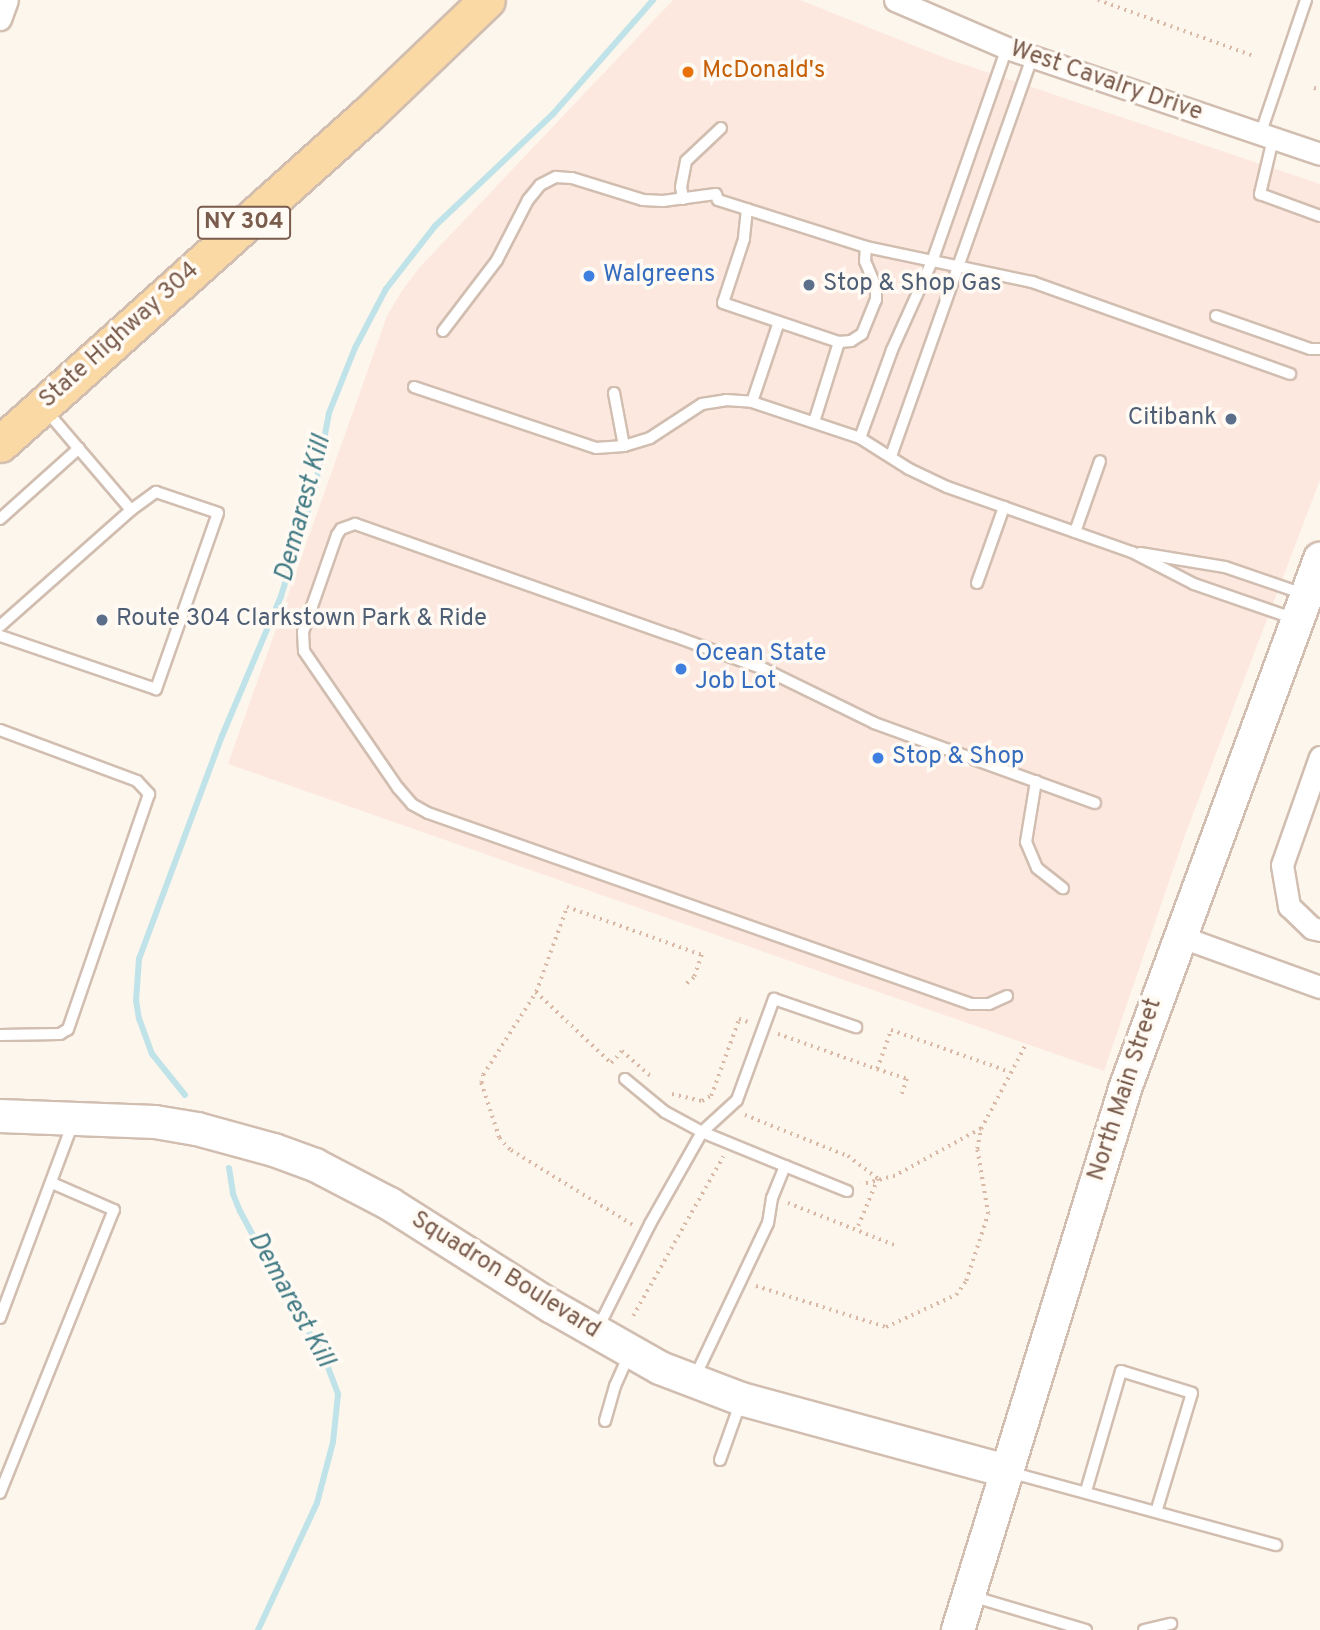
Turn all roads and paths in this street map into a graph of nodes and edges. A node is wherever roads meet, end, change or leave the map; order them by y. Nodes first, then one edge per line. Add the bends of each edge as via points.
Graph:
1 (7, 0) edge
2 (487, 0) edge
3 (898, 0) edge
4 (1098, 0) edge
5 (1307, 0) edge
6 (0, 19) edge
7 (1007, 48) junction
8 (1251, 55) dead end
9 (1032, 57) junction
10 (1314, 88) dead end
11 (1320, 90) edge
12 (721, 128) dead end
13 (1267, 137) junction
14 (1320, 154) edge
15 (683, 199) junction
16 (747, 209) junction
17 (1320, 216) edge
18 (866, 247) junction
19 (933, 259) junction
20 (960, 265) junction
21 (1216, 316) dead end
22 (779, 322) junction
23 (443, 331) dead end
24 (839, 342) junction
25 (1320, 349) edge
26 (1290, 374) dead end
27 (414, 387) dead end
28 (614, 393) dead end
29 (752, 402) junction
30 (43, 406) junction
31 (814, 422) junction
32 (860, 438) junction
33 (0, 444) edge
34 (624, 446) junction
35 (79, 449) junction
36 (891, 456) junction
37 (1100, 461) dead end
38 (1004, 507) junction
39 (131, 510) junction
40 (0, 519) edge
41 (1075, 532) junction
42 (1132, 552) junction
43 (1320, 559) edge
44 (977, 583) dead end
45 (1302, 608) junction
46 (0, 626) edge
47 (0, 636) edge
48 (0, 730) edge
49 (1320, 757) edge
50 (1036, 781) junction
51 (1095, 803) dead end
52 (1063, 888) dead end
53 (1320, 930) edge
54 (1179, 936) junction
55 (683, 987) dead end
56 (1320, 987) edge
57 (536, 992) junction
58 (1007, 996) dead end
59 (856, 1027) dead end
60 (764, 1028) junction
61 (0, 1035) edge
62 (1026, 1044) dead end
63 (877, 1069) junction
64 (1010, 1072) junction
65 (625, 1079) dead end
66 (902, 1094) dead end
67 (729, 1108) junction
68 (0, 1116) edge
69 (75, 1117) junction
70 (981, 1129) junction
71 (702, 1132) junction
72 (735, 1160) dead end
73 (783, 1172) junction
74 (878, 1179) junction
75 (52, 1183) junction
76 (851, 1189) joint
77 (857, 1230) junction
78 (646, 1233) junction
79 (894, 1245) dead end
80 (741, 1281) junction
81 (633, 1316) dead end
82 (0, 1318) edge
83 (596, 1333) junction
84 (630, 1352) junction
85 (693, 1382) junction
86 (741, 1398) junction
87 (604, 1421) dead end
88 (720, 1460) dead end
89 (1006, 1471) junction
90 (1086, 1491) junction
91 (0, 1493) edge
92 (1156, 1511) junction
93 (1276, 1545) dead end
94 (968, 1595) junction
95 (1171, 1624) dead end
96 (958, 1630) edge
97 (1086, 1630) edge
98 (1144, 1630) edge

1 - 6 street
2 - 30 main road, State Highway 304 / NY 304 via 367,116
3 - 7 street, West Cavalry Drive
4 - 8 path
5 - 13 lane
7 - 9 street, West Cavalry Drive
7 - 19 lane
9 - 13 street, West Cavalry Drive
9 - 20 lane
10 - 11 path
12 - 15 lane via 686,161
13 - 14 street, West Cavalry Drive
13 - 17 lane via 1260,194
15 - 16 lane via 716,194 718,200
15 - 23 lane via 643,200 556,177 528,200 490,272
16 - 18 lane
16 - 22 lane via 744,239 723,303
18 - 19 lane
18 - 24 lane via 865,261 876,287 876,300 862,334
19 - 20 lane
19 - 32 lane via 892,350
20 - 26 lane via 1031,282
20 - 36 lane
21 - 25 lane
22 - 24 lane
22 - 29 lane
24 - 31 lane
27 - 34 lane via 584,445
28 - 34 lane
29 - 31 lane
29 - 34 lane via 702,404 650,438
30 - 33 main road, State Highway 304 / NY 304
30 - 35 lane
31 - 32 lane
32 - 36 lane
35 - 39 lane
35 - 40 lane
36 - 38 lane via 926,478
37 - 41 lane
38 - 41 lane
38 - 44 lane
39 - 46 lane
39 - 47 lane via 156,492 218,513 156,689
41 - 42 lane
42 - 45 lane via 1194,584
42 - 45 lane via 1225,567
43 - 45 street, North Main Street
45 - 54 street, North Main Street
48 - 61 lane via 136,781 149,794 68,1029 60,1034
49 - 53 street via 1282,865 1289,906
50 - 51 lane
50 - 52 lane via 1026,842 1037,868
50 - 58 lane via 874,723 764,668 355,524 341,529 337,536 303,632 309,660 398,788 428,813 971,1004 989,1004
54 - 56 street
54 - 89 street, North Main Street via 1126,1086
55 - 57 path via 694,978 702,955 567,908
57 - 60 path via 611,1063 622,1051 673,1095 686,1100 702,1101 711,1096 739,1019
57 - 78 path via 483,1074 481,1083 499,1138 510,1150
59 - 60 lane via 774,999
60 - 63 path
60 - 67 lane via 737,1100
62 - 64 path
63 - 64 path via 891,1030
63 - 66 path via 907,1079
64 - 70 path
65 - 71 lane via 665,1112
67 - 71 lane
67 - 74 path via 848,1156
68 - 69 street, Squadron Boulevard
69 - 75 lane
69 - 83 street, Squadron Boulevard via 197,1129 315,1166 390,1204
70 - 74 path via 895,1176
70 - 80 path via 977,1149 988,1214 966,1281 951,1300 879,1326
71 - 73 lane
71 - 78 lane
72 - 81 path via 723,1155
73 - 76 lane
73 - 77 path via 795,1183 787,1202
73 - 80 lane via 768,1223
74 - 76 path
74 - 77 path
75 - 82 lane
75 - 91 lane via 114,1210
77 - 79 path
78 - 83 lane
80 - 85 lane
83 - 84 street, Squadron Boulevard
84 - 85 street, Squadron Boulevard
84 - 87 lane
85 - 86 street, Squadron Boulevard
86 - 88 lane
86 - 89 street, Squadron Boulevard
89 - 90 lane
89 - 94 street, North Main Street
90 - 92 lane
90 - 92 lane via 1121,1371 1192,1393
92 - 93 lane
94 - 96 street, North Main Street
94 - 97 lane
95 - 98 lane

